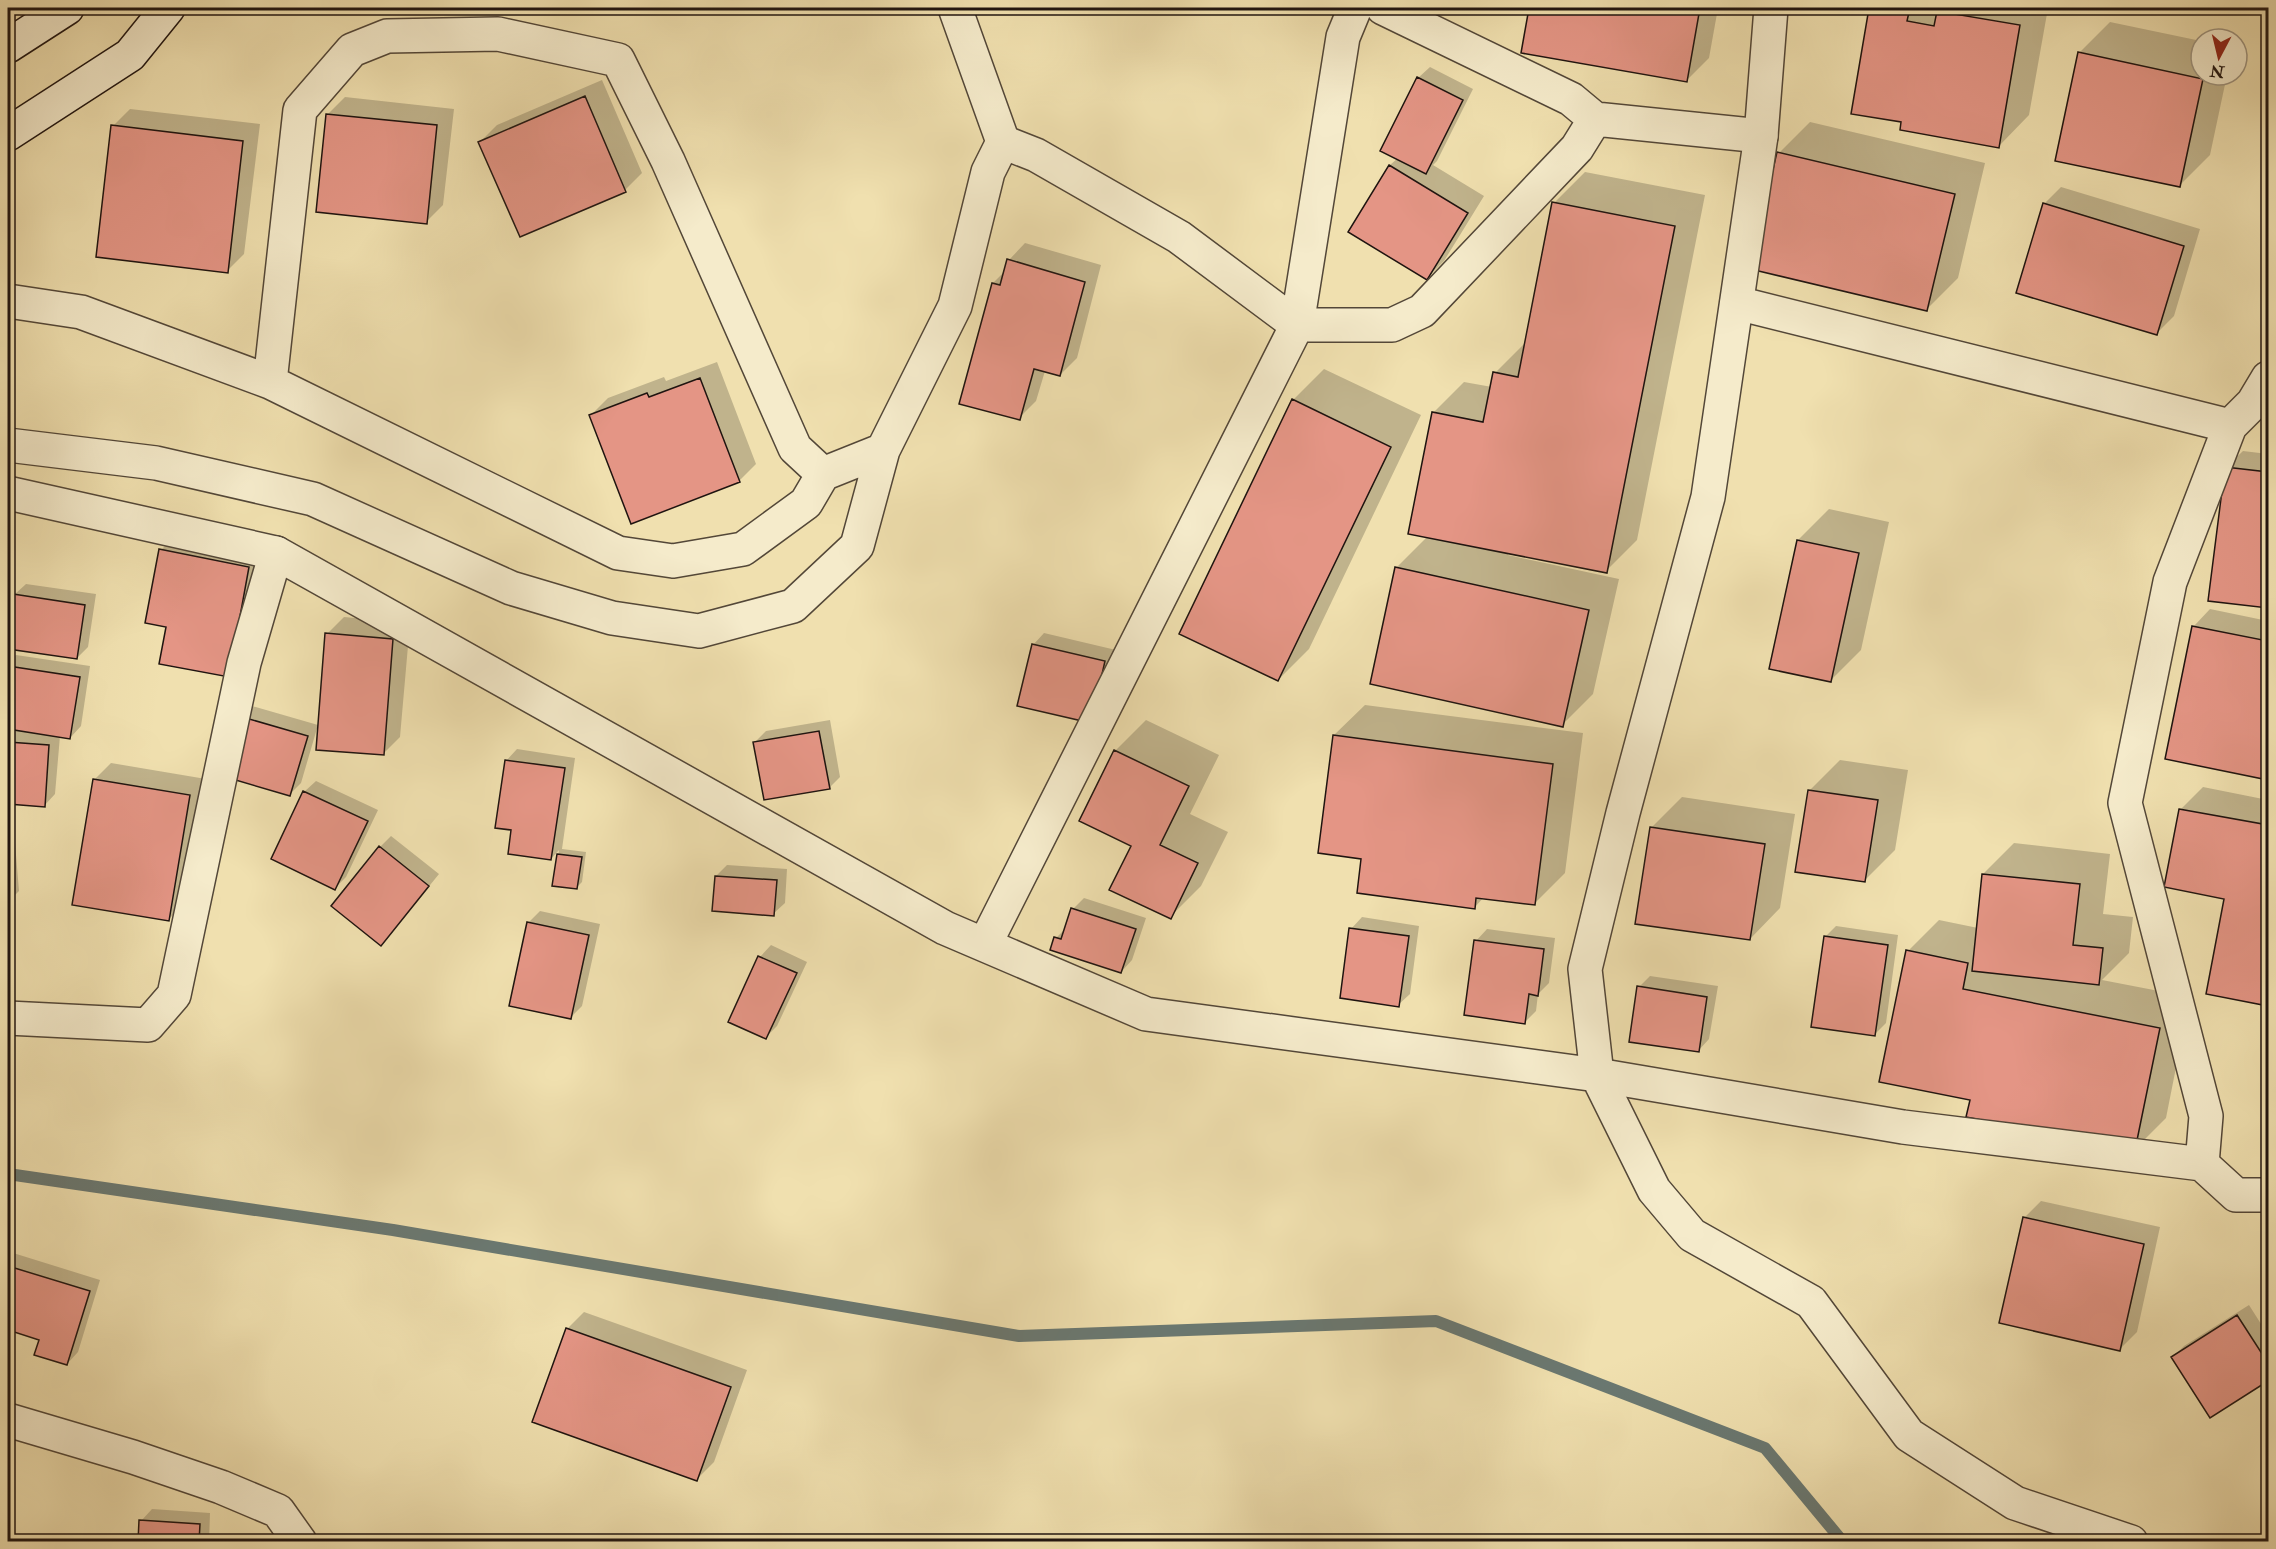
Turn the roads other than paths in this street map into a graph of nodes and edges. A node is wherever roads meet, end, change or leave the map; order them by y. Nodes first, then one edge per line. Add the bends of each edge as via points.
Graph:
1 (67, 8) edge
2 (168, 8) edge
3 (955, 8) edge
4 (1355, 8) edge
5 (1383, 8) edge
6 (1771, 8) edge
7 (8, 46) edge
8 (1595, 119) junction
9 (8, 134) edge
10 (1761, 136) junction
11 (1003, 142) junction
12 (8, 301) edge
13 (1737, 303) junction
14 (1296, 325) junction
15 (2268, 378) edge
16 (270, 382) junction
17 (2230, 426) junction
18 (8, 445) edge
19 (883, 450) junction
20 (823, 474) junction
21 (8, 493) edge
22 (276, 553) junction
23 (985, 944) junction
24 (8, 1018) edge
25 (1597, 1075) junction
26 (2202, 1164) junction
27 (2268, 1195) edge
28 (8, 1420) edge
29 (295, 1535) edge
30 (326, 1542) edge
31 (2131, 1542) edge

1 - 7 street
2 - 9 street via 129,55
3 - 11 street
4 - 14 street via 1343,37
5 - 8 street via 1571,99
6 - 10 street
8 - 10 street
8 - 14 street via 1577,148 1422,311 1392,325
10 - 13 street
11 - 14 street via 1036,155 1179,237
11 - 19 street via 988,172 955,306
12 - 16 street via 81,312
13 - 17 street
13 - 25 street via 1708,496 1585,969
14 - 23 street
15 - 17 street via 2253,403
16 - 20 street via 618,553 673,561 743,549 806,503
16 - 20 street via 300,110 352,50 387,36 498,33 618,60 668,161 795,448
17 - 26 street via 2170,582 2125,802 2206,1116
18 - 19 street via 156,463 313,499 511,588 612,618 699,631 793,606 857,546
19 - 20 street
21 - 22 street
22 - 23 street via 945,928
22 - 24 street via 244,663 174,995 148,1025
23 - 25 street via 1146,1014
25 - 26 street via 1903,1127
25 - 31 street via 1654,1190 1692,1235 1811,1302 1909,1435 2015,1503
26 - 27 street via 2236,1195
28 - 29 street via 221,1487 278,1511
29 - 30 street

